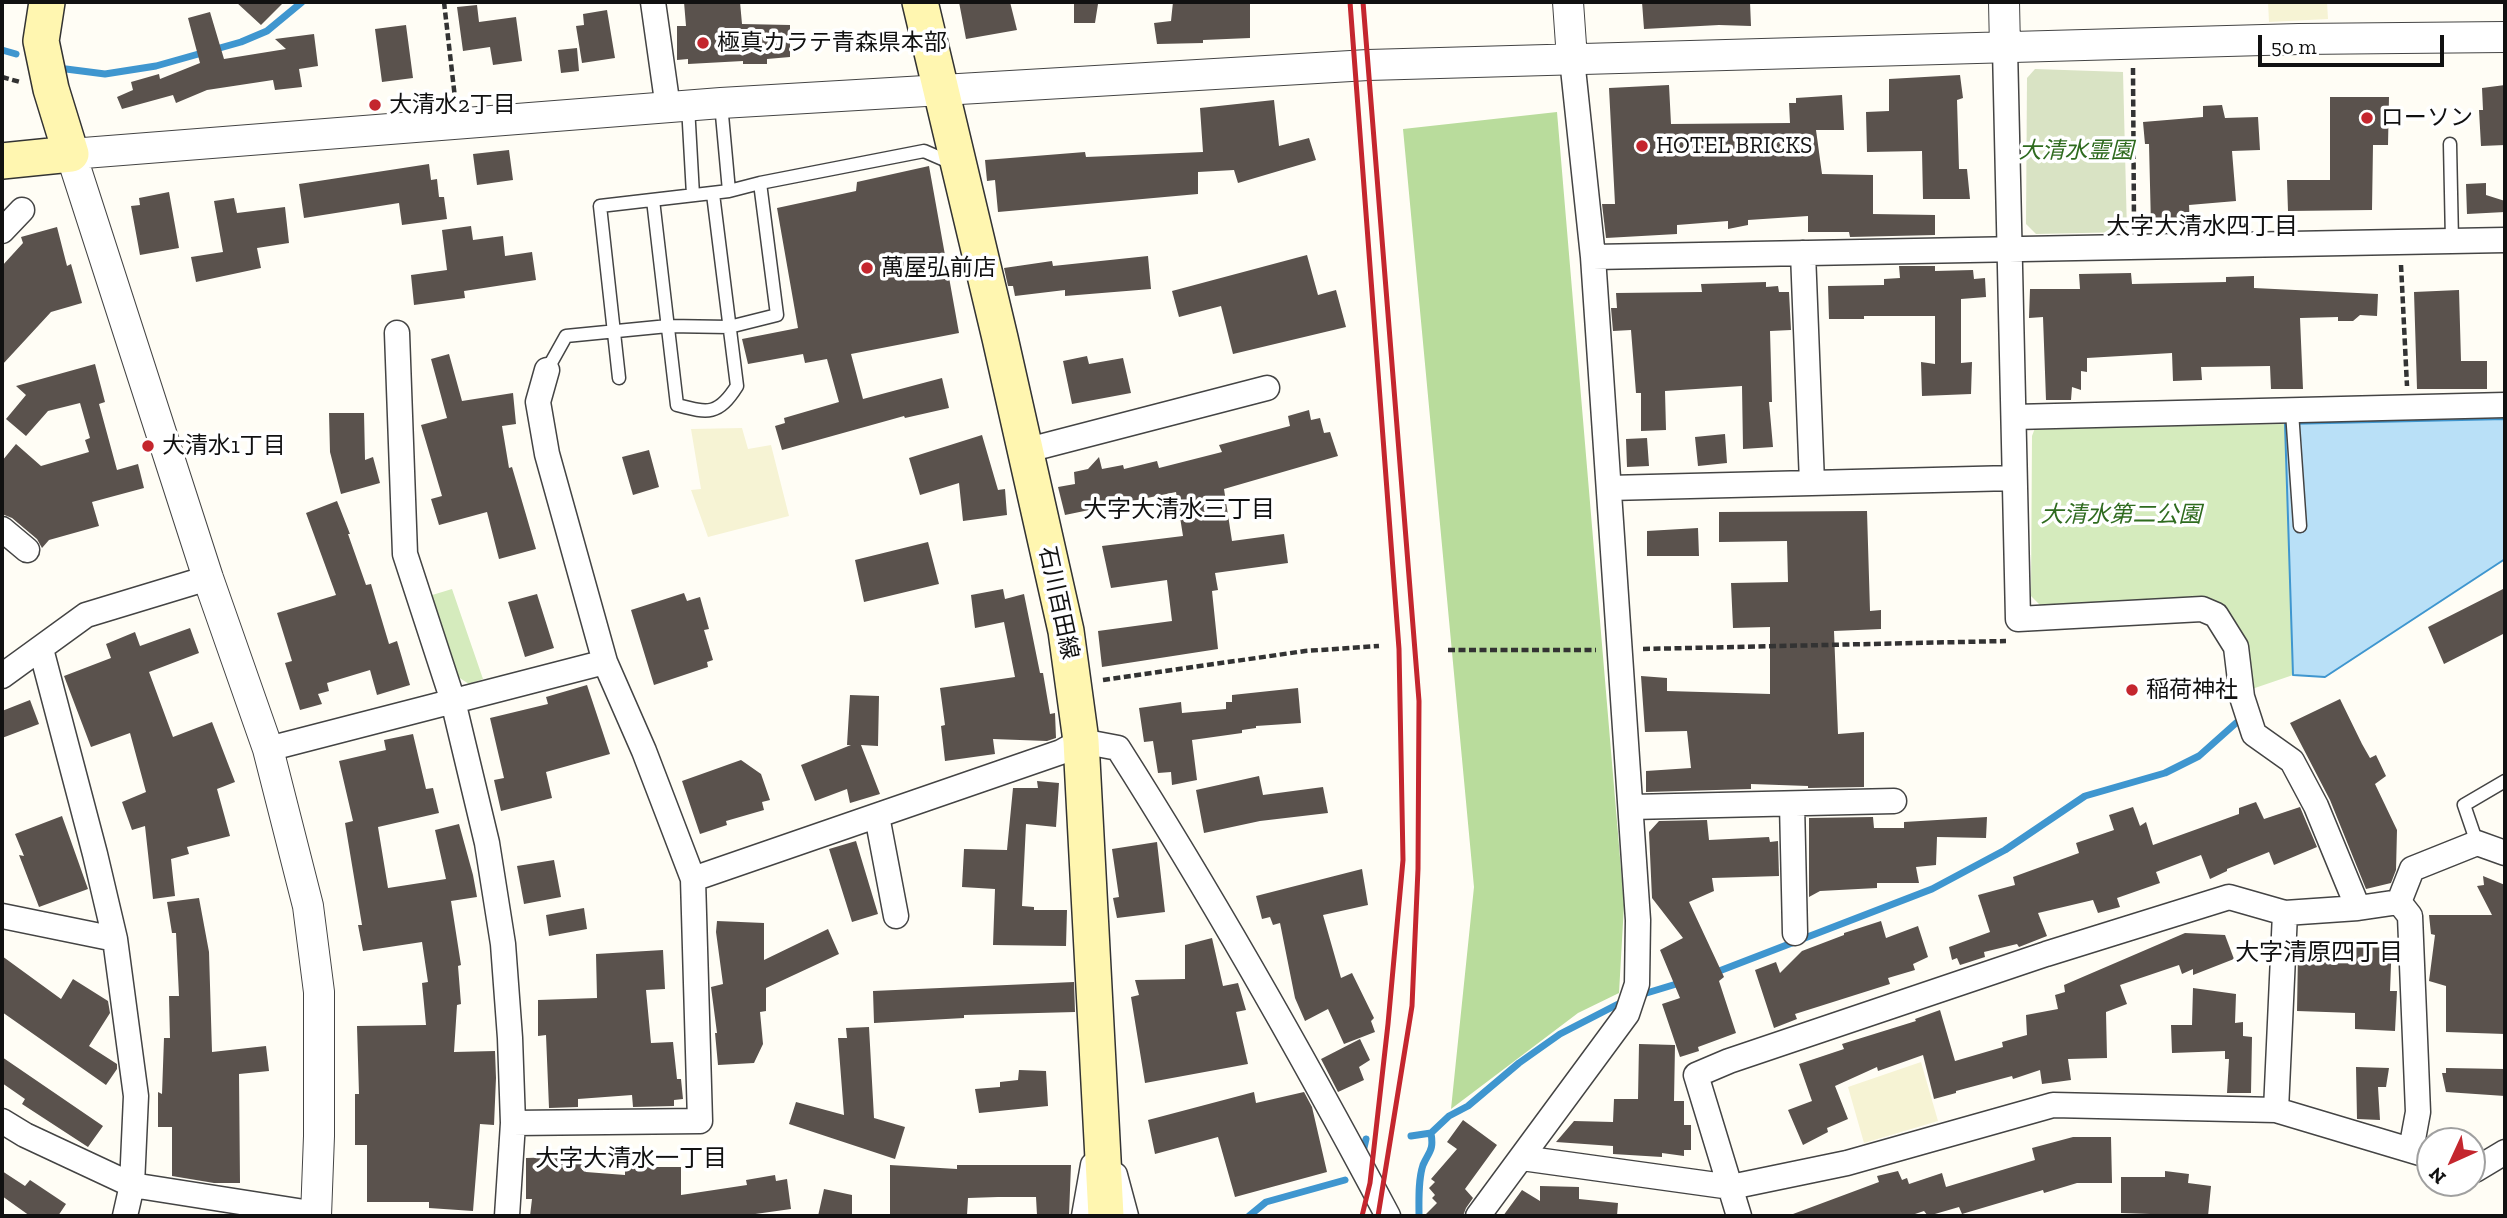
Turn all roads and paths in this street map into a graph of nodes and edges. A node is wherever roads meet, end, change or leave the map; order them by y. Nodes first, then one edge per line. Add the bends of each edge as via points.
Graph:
1 (47, 2) edge
2 (444, 2) edge
3 (653, 2) edge
4 (920, 2) edge
5 (1568, 2) edge
6 (2004, 2) edge
7 (2505, 37) edge
8 (2005, 48) junction
9 (1572, 59) junction
10 (2133, 60) dead end
11 (942, 90) junction
12 (720, 103) junction
13 (678, 107) junction
14 (458, 124) junction
15 (2450, 144) dead end
16 (71, 154) junction
17 (2, 161) edge
18 (960, 166) junction
19 (760, 183) junction
20 (729, 191) junction
21 (713, 194) junction
22 (693, 195) junction
23 (653, 200) junction
24 (22, 210) dead end
25 (2, 231) edge
26 (2505, 240) edge
27 (2452, 241) junction
28 (2400, 242) junction
29 (2134, 246) junction
30 (2010, 248) junction
31 (1803, 253) junction
32 (1593, 257) junction
33 (668, 326) junction
34 (729, 327) junction
35 (614, 332) junction
36 (397, 333) dead end
37 (547, 370) joint
38 (619, 378) dead end
39 (1267, 388) dead end
40 (2505, 405) edge
41 (2408, 408) junction
42 (2292, 412) junction
43 (2014, 417) junction
44 (1024, 451) junction
45 (2014, 478) junction
46 (1812, 483) junction
47 (1609, 488) junction
48 (2300, 526) dead end
49 (2, 529) edge
50 (27, 550) dead end
51 (208, 578) junction
52 (2018, 619) junction
53 (1379, 646) dead end
54 (41, 649) junction
55 (1448, 650) dead end
56 (1620, 650) junction
57 (605, 662) junction
58 (2, 676) edge
59 (1074, 684) junction
60 (453, 701) junction
61 (1081, 741) junction
62 (268, 749) junction
63 (2505, 781) edge
64 (1894, 801) dead end
65 (1792, 804) junction
66 (1631, 807) junction
67 (877, 816) junction
68 (2477, 843) junction
69 (2505, 853) edge
70 (693, 878) junction
71 (2399, 902) junction
72 (2358, 908) junction
73 (2286, 913) junction
74 (2, 916) edge
75 (895, 916) dead end
76 (1795, 933) dead end
77 (115, 939) junction
78 (2276, 1110) junction
79 (2, 1121) edge
80 (513, 1123) junction
81 (1100, 1124) junction
82 (2419, 1127) edge
83 (2416, 1152) edge
84 (2505, 1152) edge
85 (1522, 1158) junction
86 (2486, 1163) edge
87 (132, 1185) junction
88 (1731, 1187) junction
89 (317, 1215) edge
90 (125, 1216) edge
91 (507, 1216) edge
92 (1084, 1216) edge
93 (1107, 1216) edge
94 (1126, 1216) edge
95 (1388, 1216) edge
96 (1478, 1216) edge
97 (1740, 1216) edge

1 - 16 main road via 41,41
2 - 14 path
3 - 13 street
4 - 11 main road, 石川百田線
5 - 9 street
6 - 8 street
7 - 8 street
8 - 9 street
8 - 30 street
9 - 11 street via 1368,65
9 - 32 street
10 - 29 path
11 - 12 street
11 - 18 main road, 石川百田線
12 - 13 street
12 - 20 lane
13 - 14 street
13 - 22 lane
14 - 16 street
15 - 27 lane
16 - 17 main road
16 - 51 street
18 - 19 lane via 924,150
18 - 44 main road, 石川百田線
19 - 20 lane
19 - 34 lane via 777,314
20 - 21 lane
21 - 22 lane
21 - 34 lane
22 - 23 lane
23 - 33 lane
23 - 35 lane via 600,206
24 - 25 street
26 - 27 street
27 - 28 street
28 - 29 street
28 - 41 path
29 - 30 street
30 - 31 street
30 - 43 street
31 - 32 street
31 - 46 street
32 - 47 street
33 - 34 lane
33 - 34 lane via 677,405 705,412 725,405 737,386
33 - 35 lane
35 - 37 lane via 566,336
35 - 38 lane
36 - 60 street via 405,554
37 - 57 street via 538,402 547,454
39 - 44 street
40 - 41 street
41 - 42 street
42 - 43 street
42 - 48 lane
43 - 45 street
44 - 59 main road, 石川百田線
45 - 46 street
45 - 52 street
46 - 47 street
47 - 56 street
49 - 50 street
51 - 54 street via 86,615
51 - 62 street
52 - 56 path via 2012,641
52 - 72 street via 2202,608 2216,615 2236,648 2242,697 2254,734 2292,761
53 - 59 path via 1305,651
54 - 58 street
54 - 77 street
55 - 56 path
56 - 66 street
57 - 60 street
57 - 70 street
59 - 61 main road, 石川百田線
60 - 62 street
60 - 80 street via 486,843 503,944
61 - 67 street
61 - 81 main road, 石川百田線
61 - 95 street via 1118,748 1213,902
62 - 89 street via 308,906 319,992
63 - 68 lane via 2464,805
64 - 65 street
65 - 66 street
65 - 76 street
66 - 85 street via 1637,984 1627,1014
67 - 70 street
67 - 75 street
68 - 69 street
68 - 71 street via 2412,869
70 - 80 street via 700,1121
71 - 72 street
71 - 82 street via 2410,916
72 - 73 street
73 - 78 street
73 - 88 street via 2229,897 1696,1075
74 - 77 street
77 - 87 street via 136,1096
78 - 83 street
78 - 88 street via 2053,1105 1847,1163
79 - 87 street
80 - 91 street
81 - 92 street
81 - 93 main road, 石川百田線
81 - 94 street
84 - 86 street
85 - 88 street
85 - 96 street
87 - 89 street
87 - 90 street
88 - 97 street

